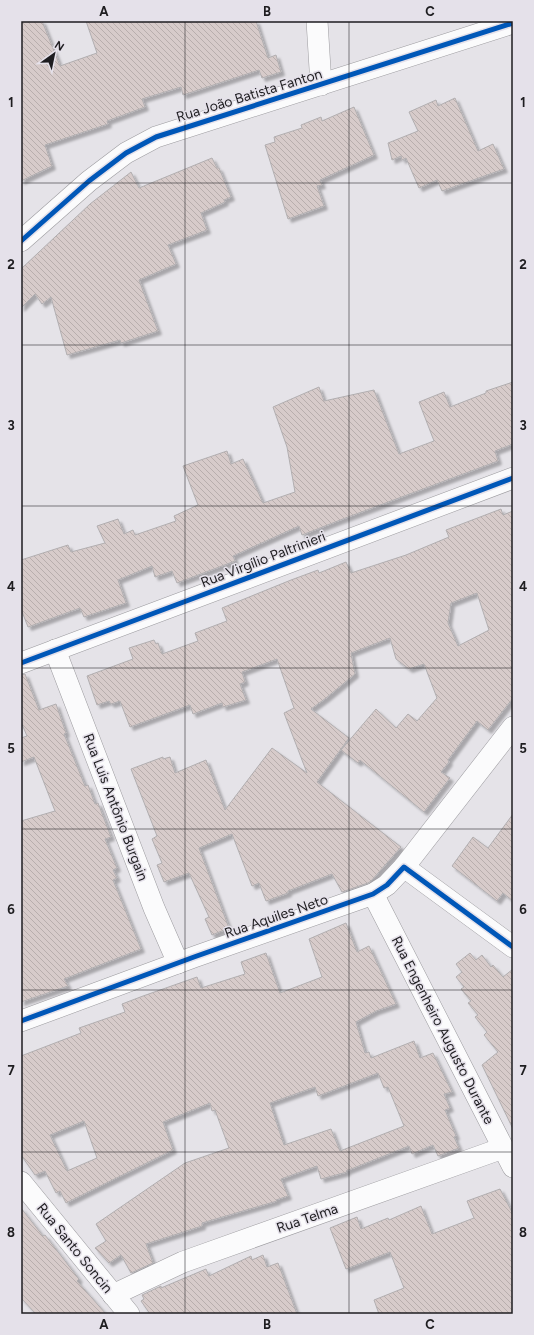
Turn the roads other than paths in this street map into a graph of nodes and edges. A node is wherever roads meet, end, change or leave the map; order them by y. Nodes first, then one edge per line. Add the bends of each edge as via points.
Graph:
1 (317, 21) edge
2 (513, 23) edge
3 (321, 85) junction
4 (21, 241) edge
5 (513, 478) edge
6 (55, 650) junction
7 (21, 662) edge
8 (513, 727) edge
9 (404, 867) junction
10 (373, 894) junction
11 (513, 947) edge
12 (178, 963) junction
13 (21, 1021) edge
14 (503, 1148) junction
15 (513, 1167) edge
16 (21, 1182) edge
17 (113, 1295) junction
18 (129, 1314) edge

1 - 3 street
2 - 3 street, Rua João Batista Fanton
3 - 4 street, Rua João Batista Fanton via 187,126 156,137 126,152
5 - 6 street, Rua Virgílio Paltrinieri
6 - 7 street, Rua Virgílio Paltrinieri
6 - 12 street, Rua Luis Antônio Burgain via 154,908
8 - 9 street
9 - 10 street, Rua Aquiles Neto via 387,885
9 - 11 street
10 - 12 street, Rua Aquiles Neto
10 - 14 street, Rua Engenheiro Augusto Durante
12 - 13 street, Rua Aquiles Neto
14 - 15 street, Rua Engenheiro Augusto Durante
14 - 17 street, Rua Telma via 183,1262
16 - 17 street, Rua Santo Soncin
17 - 18 street, Rua Santo Soncin

